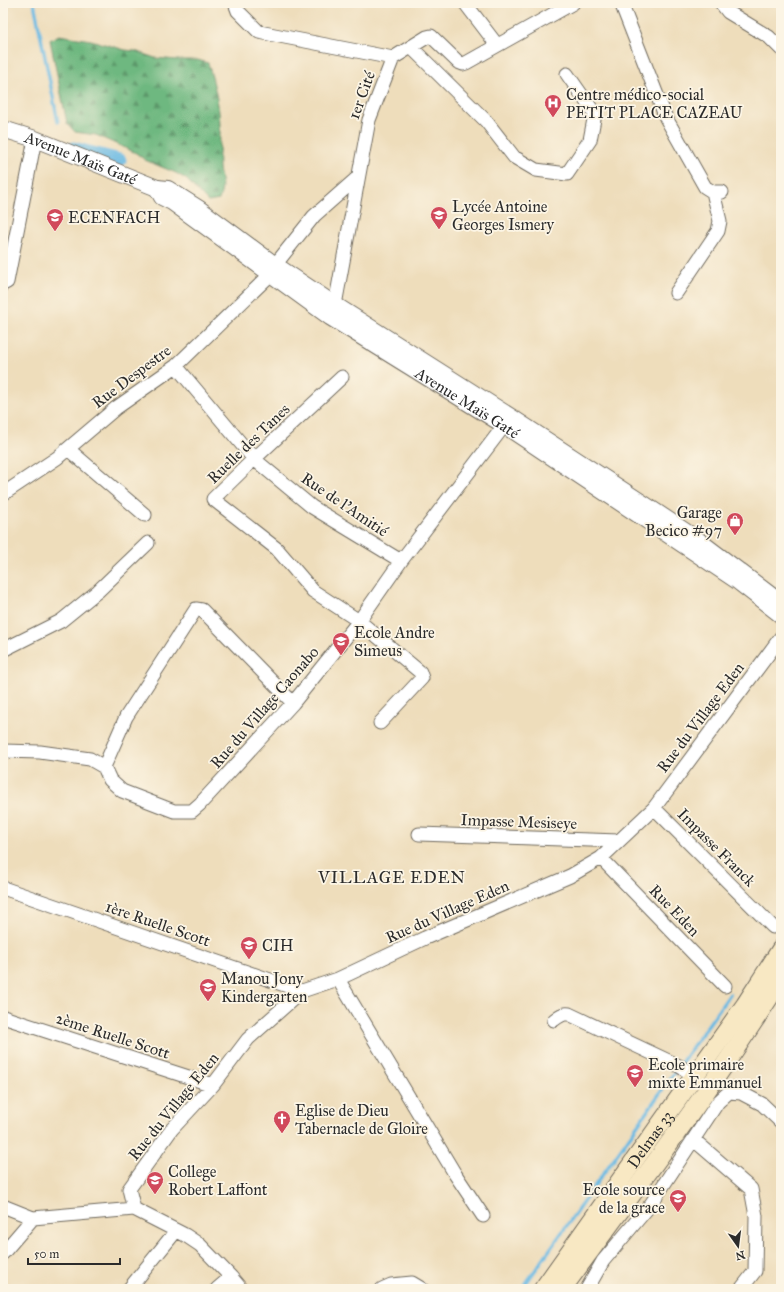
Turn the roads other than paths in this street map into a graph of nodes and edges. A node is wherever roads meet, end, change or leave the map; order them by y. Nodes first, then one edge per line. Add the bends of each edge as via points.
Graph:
1 (235, 3) edge
2 (465, 3) edge
3 (573, 3) edge
4 (621, 3) edge
5 (721, 3) edge
6 (497, 45) junction
7 (411, 47) junction
8 (781, 50) edge
9 (393, 58) junction
10 (568, 74) dead end
11 (3, 129) edge
12 (35, 139) junction
13 (357, 178) junction
14 (273, 269) junction
15 (3, 284) edge
16 (676, 293) dead end
17 (333, 311) junction
18 (176, 366) junction
19 (342, 377) dead end
20 (508, 421) junction
21 (68, 449) junction
22 (254, 459) junction
23 (3, 494) edge
24 (146, 514) dead end
25 (148, 543) dead end
26 (401, 561) junction
27 (781, 603) edge
28 (781, 615) edge
29 (359, 621) junction
30 (781, 637) edge
31 (3, 650) edge
32 (293, 703) junction
33 (380, 722) dead end
34 (3, 751) edge
35 (104, 767) junction
36 (654, 808) junction
37 (418, 834) dead end
38 (619, 841) junction
39 (601, 858) junction
40 (3, 888) edge
41 (773, 927) dead end
42 (781, 949) edge
43 (338, 979) junction
44 (781, 979) edge
45 (725, 986) dead end
46 (302, 991) junction
47 (3, 1017) edge
48 (554, 1020) dead end
49 (694, 1075) junction
50 (213, 1085) junction
51 (781, 1122) edge
52 (694, 1140) junction
53 (3, 1206) edge
54 (134, 1209) junction
55 (483, 1216) dead end
56 (33, 1218) junction
57 (176, 1231) junction
58 (3, 1254) edge
59 (231, 1277) junction
60 (129, 1289) edge
61 (217, 1289) edge
62 (241, 1289) edge
63 (382, 1289) edge
64 (422, 1289) edge
65 (544, 1289) edge
66 (562, 1289) edge
67 (587, 1289) edge
68 (740, 1289) edge

1 - 9 street, 1er Cité via 238,11 259,32
2 - 6 street
3 - 6 street
4 - 16 street via 666,118 705,187 718,192 718,231
5 - 8 street via 728,12 769,37
6 - 7 street via 462,64 431,36
7 - 9 street
7 - 10 street via 486,121 514,157 536,170 567,174 590,140 595,114
9 - 13 street, 1er Cité via 369,120
11 - 12 street, Avenue Maïs Gaté
12 - 14 street, Avenue Maïs Gaté via 157,188 168,189 198,208
12 - 15 street via 7,282
13 - 14 street, Rue Despestre via 314,216
13 - 17 street, 1er Cité
14 - 17 street, Avenue Maïs Gaté
14 - 18 street, Rue Despestre
17 - 20 street, Avenue Maïs Gaté
18 - 21 street, Rue Despestre via 116,408
18 - 22 street, Rue de l'Amitié
19 - 22 street, Ruelle des Tanes
20 - 26 street, Rue du Village Caonabo
20 - 27 street, Avenue Maïs Gaté via 698,540
20 - 28 street, Avenue Maïs Gaté via 736,580
21 - 23 street, Rue Despestre
21 - 24 street
22 - 26 street, Rue de l'Amitié via 312,507
22 - 29 street, Ruelle des Tanes via 214,499 276,549 312,591
25 - 31 street via 98,591 61,621
26 - 29 street, Rue du Village Caonabo
29 - 32 street, Rue du Village Caonabo
29 - 33 street, Ruelle des Tanes via 422,675
30 - 36 street, Rue du Village Eden
32 - 35 street, Rue du Village Caonabo via 192,811 174,811 122,791 110,780
32 - 35 street via 202,610 196,609 126,717
34 - 35 street via 40,752 90,760
36 - 38 street, Rue du Village Eden
36 - 41 street, Impasse Franck
37 - 38 street, Impasse Mesiseye
38 - 39 street, Rue du Village Eden
39 - 43 street, Rue du Village Eden via 570,876 425,938
39 - 45 street, Rue Eden
40 - 46 street, 1ère Ruelle Scott
42 - 49 main road, Delmas 33
43 - 46 street, Rue du Village Eden
43 - 55 street
44 - 66 main road, Delmas 33 via 688,1116
46 - 50 street, Rue du Village Eden via 248,1039
47 - 50 street, 2ème Ruelle Scott
48 - 49 street via 560,1015 570,1014
49 - 65 main road, Delmas 33
50 - 54 street, Rue du Village Eden via 172,1129 130,1189
51 - 52 street via 762,1104 741,1093 729,1092 718,1102
52 - 67 street via 651,1204 603,1261
52 - 68 street via 751,1189 756,1216 755,1271
53 - 56 street
54 - 56 street
54 - 57 street
56 - 58 street
57 - 59 street via 200,1245
57 - 60 street
59 - 61 street
59 - 62 street
63 - 64 street via 391,1285 412,1283

